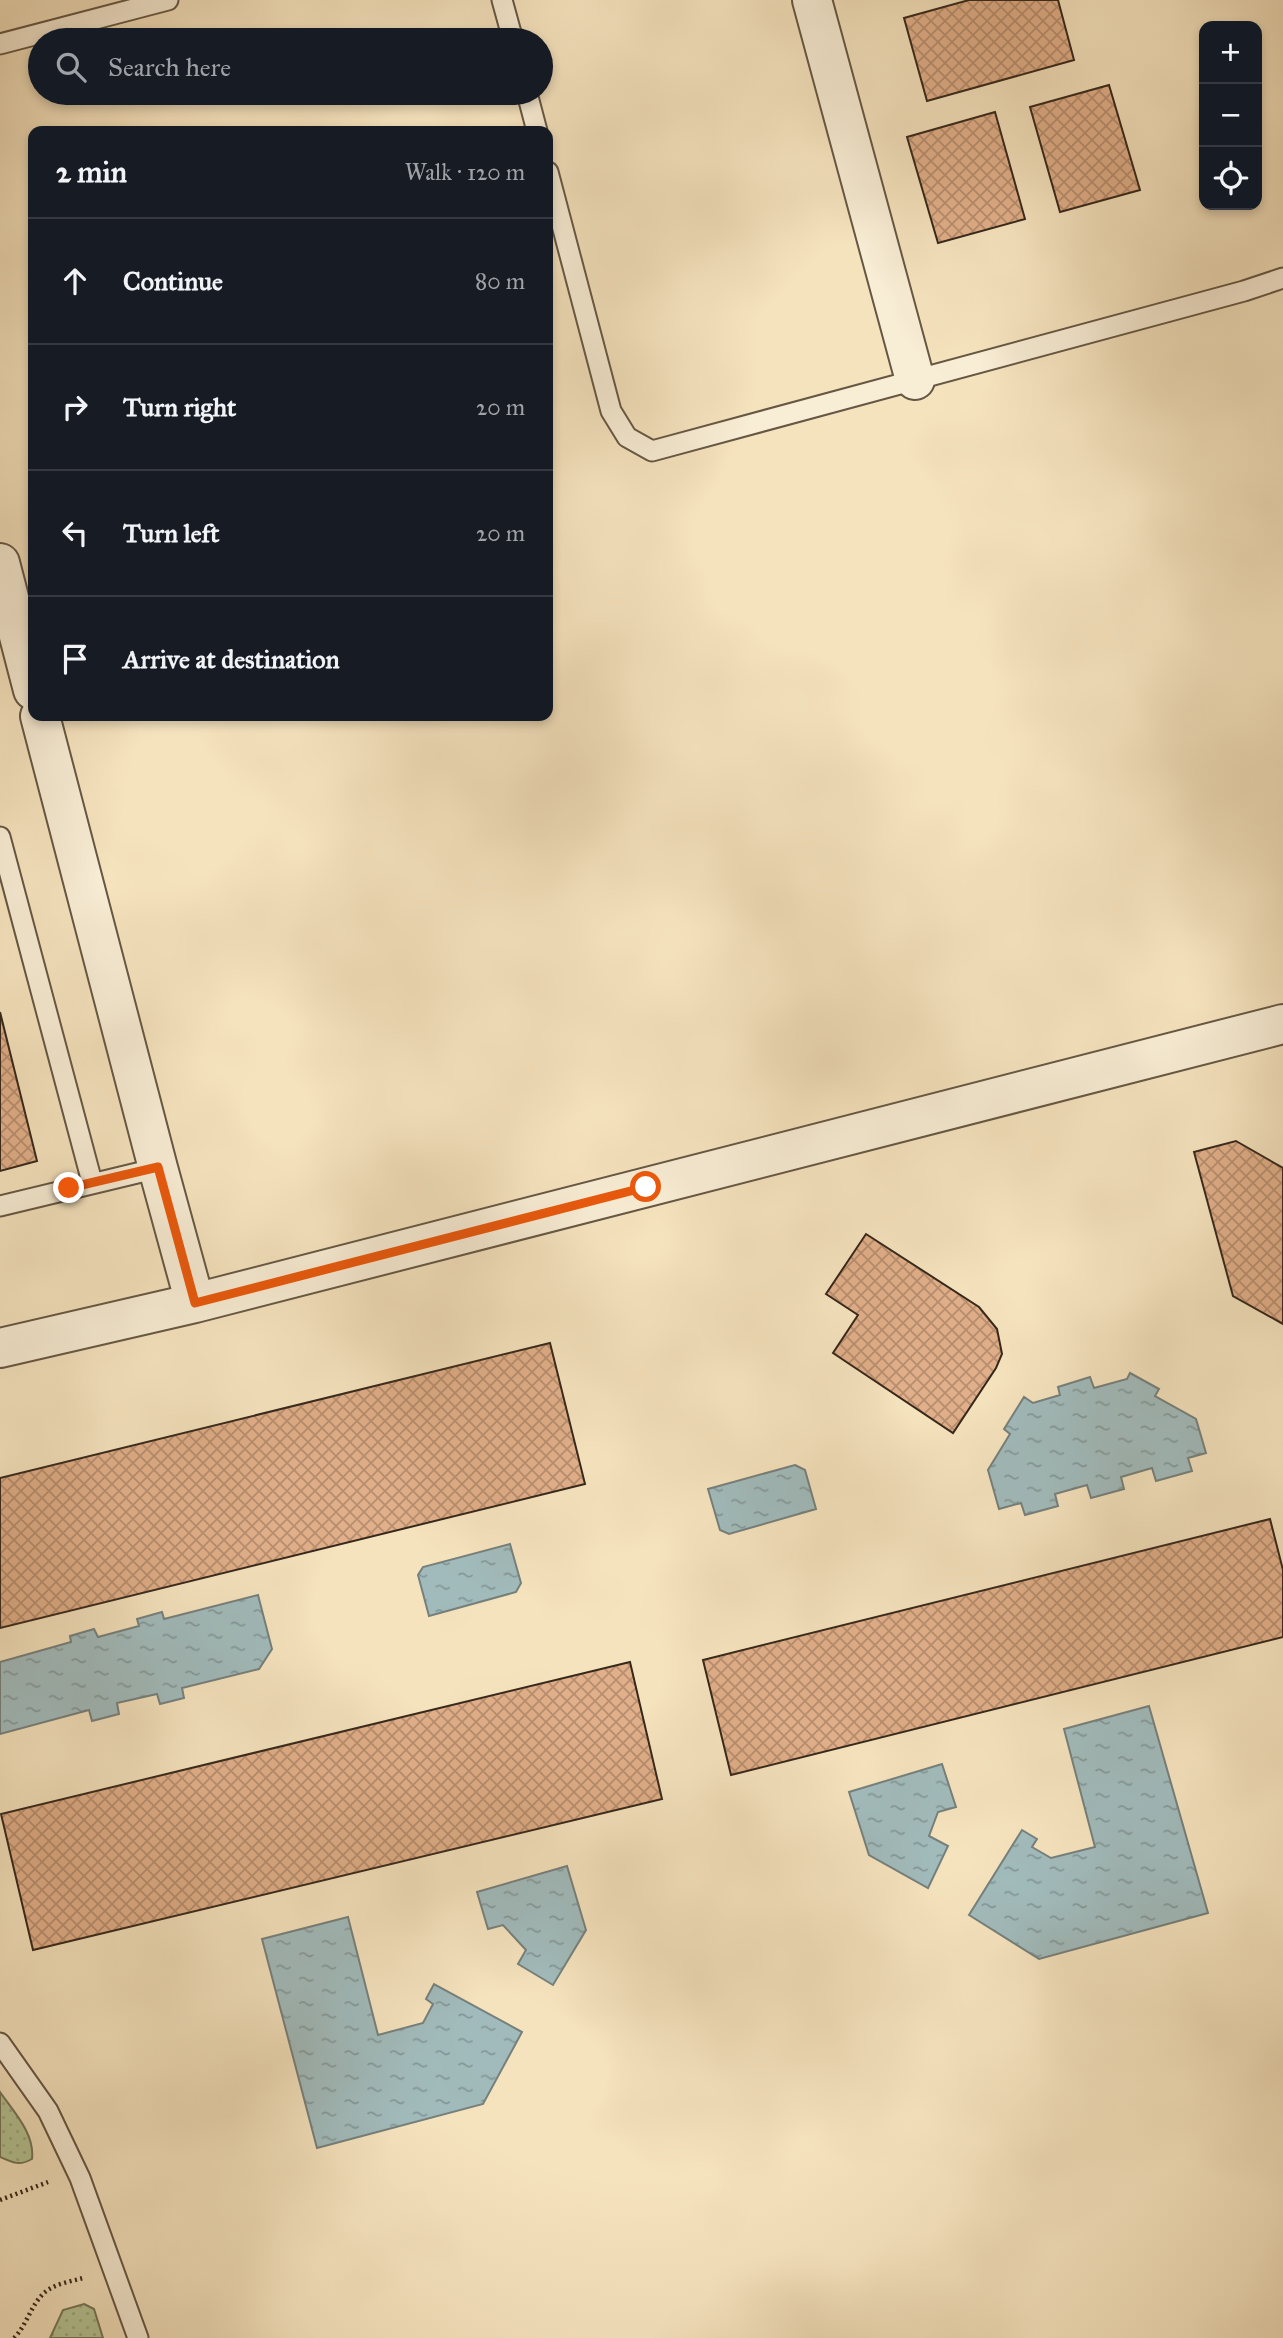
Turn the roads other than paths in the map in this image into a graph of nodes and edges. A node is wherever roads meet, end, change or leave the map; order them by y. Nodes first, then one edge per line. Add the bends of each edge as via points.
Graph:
1 (168, 0) edge
2 (502, 0) edge
3 (812, 0) edge
4 (61, 28) edge
5 (510, 28) edge
6 (28, 37) edge
7 (0, 44) edge
8 (530, 105) edge
9 (536, 126) edge
10 (553, 191) edge
11 (1283, 278) edge
12 (915, 380) junction
13 (0, 563) edge
14 (28, 672) edge
15 (41, 721) edge
16 (0, 837) edge
17 (1283, 1024) edge
18 (158, 1167) junction
19 (92, 1182) junction
20 (0, 1206) edge
21 (195, 1303) junction
22 (0, 1348) edge
23 (0, 2043) edge
24 (138, 2338) edge

1 - 4 lane
2 - 5 lane
3 - 12 street
6 - 7 lane
8 - 9 lane
10 - 12 lane via 611,411 627,437 652,451
11 - 12 lane
13 - 14 street
15 - 18 street
16 - 19 lane
17 - 21 street
18 - 19 lane
18 - 21 street
19 - 20 lane
21 - 22 street
23 - 24 lane via 48,2111 80,2178

